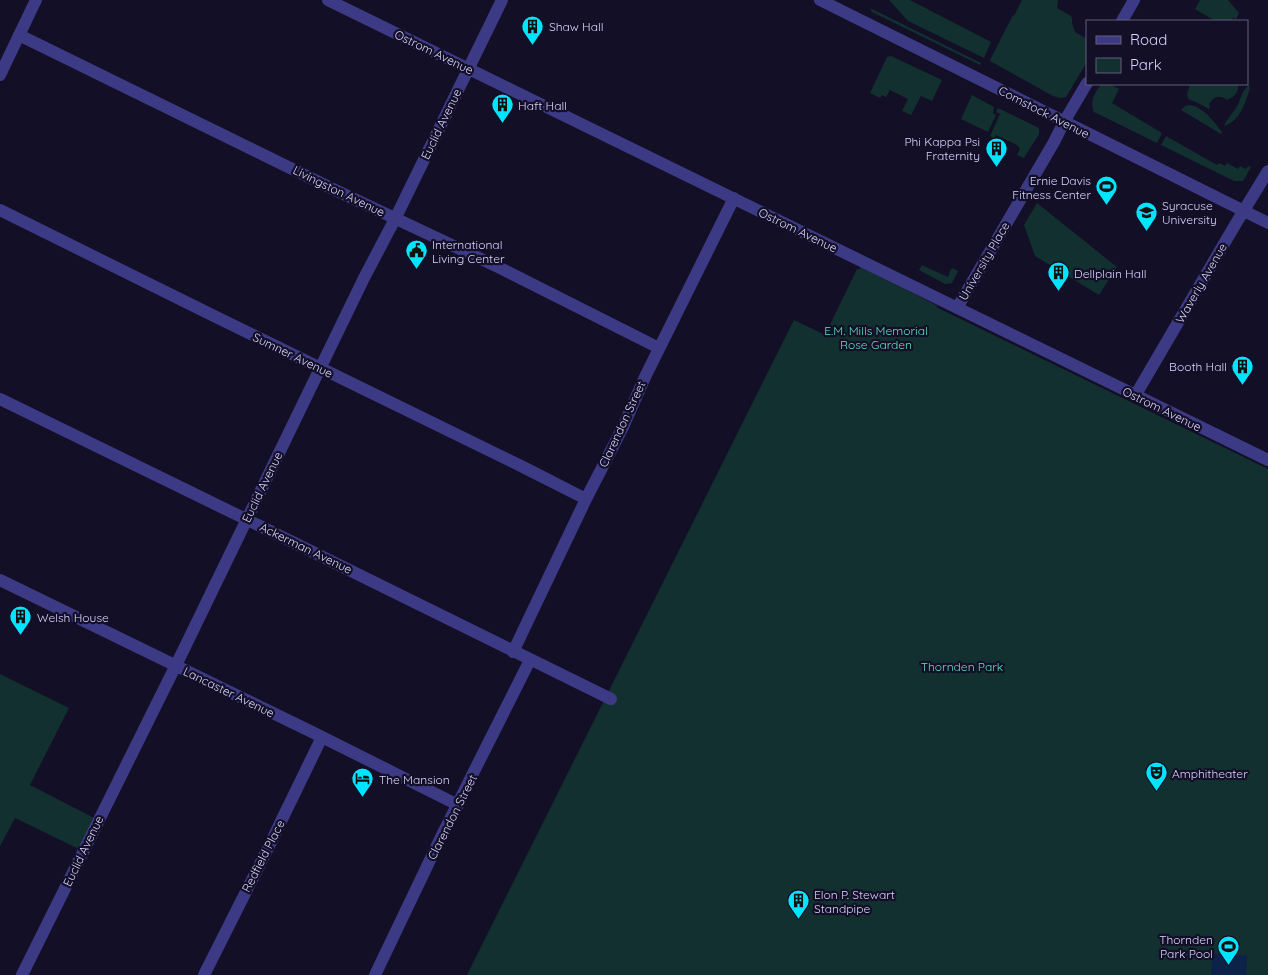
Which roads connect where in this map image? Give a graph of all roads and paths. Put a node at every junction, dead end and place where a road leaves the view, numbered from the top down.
1 (36, 0) edge
2 (328, 0) edge
3 (502, 0) edge
4 (820, 0) edge
5 (1134, 0) edge
6 (1139, 0) edge
7 (1123, 20) edge
8 (1130, 20) edge
9 (20, 34) junction
10 (468, 69) junction
11 (0, 75) edge
12 (1086, 85) edge
13 (1064, 122) junction
14 (1268, 171) edge
15 (734, 198) junction
16 (0, 210) edge
17 (1244, 212) junction
18 (395, 219) junction
19 (1268, 223) edge
20 (957, 308) junction
21 (659, 348) junction
22 (320, 368) junction
23 (1135, 396) junction
24 (0, 399) edge
25 (1268, 460) edge
26 (586, 499) junction
27 (246, 519) junction
28 (0, 580) edge
29 (513, 652) junction
30 (530, 660) junction
31 (176, 666) junction
32 (610, 700) dead end
33 (322, 737) junction
34 (458, 805) junction
35 (22, 975) edge
36 (204, 975) edge
37 (375, 975) edge

1 - 9 street
2 - 10 street, Ostrom Avenue
3 - 10 street, Euclid Avenue
4 - 13 street, Comstock Avenue
5 - 7 street
6 - 8 street
9 - 11 street
9 - 18 street, Livingston Avenue
10 - 15 street, Ostrom Avenue
10 - 18 street, Euclid Avenue
12 - 13 street, University Place
13 - 17 street, Comstock Avenue
13 - 20 street, University Place
14 - 17 street, Waverly Avenue
15 - 20 street, Ostrom Avenue
15 - 21 street, Clarendon Street
16 - 22 street, Sumner Avenue
17 - 19 street, Comstock Avenue
17 - 23 street, Waverly Avenue
18 - 21 street, Livingston Avenue
18 - 22 street, Euclid Avenue
20 - 23 street, Ostrom Avenue
21 - 26 street, Clarendon Street
22 - 26 street, Sumner Avenue
22 - 27 street, Euclid Avenue
23 - 25 street, Ostrom Avenue
24 - 27 street, Ackerman Avenue
26 - 29 street, Clarendon Street
27 - 29 street, Ackerman Avenue
27 - 31 street, Euclid Avenue
28 - 31 street, Lancaster Avenue
29 - 30 street, Ackerman Avenue
30 - 32 street, Ackerman Avenue
30 - 34 street, Clarendon Street
31 - 33 street, Lancaster Avenue
31 - 35 street, Euclid Avenue
33 - 34 street, Lancaster Avenue
33 - 36 street, Redfield Place
34 - 37 street, Clarendon Street

